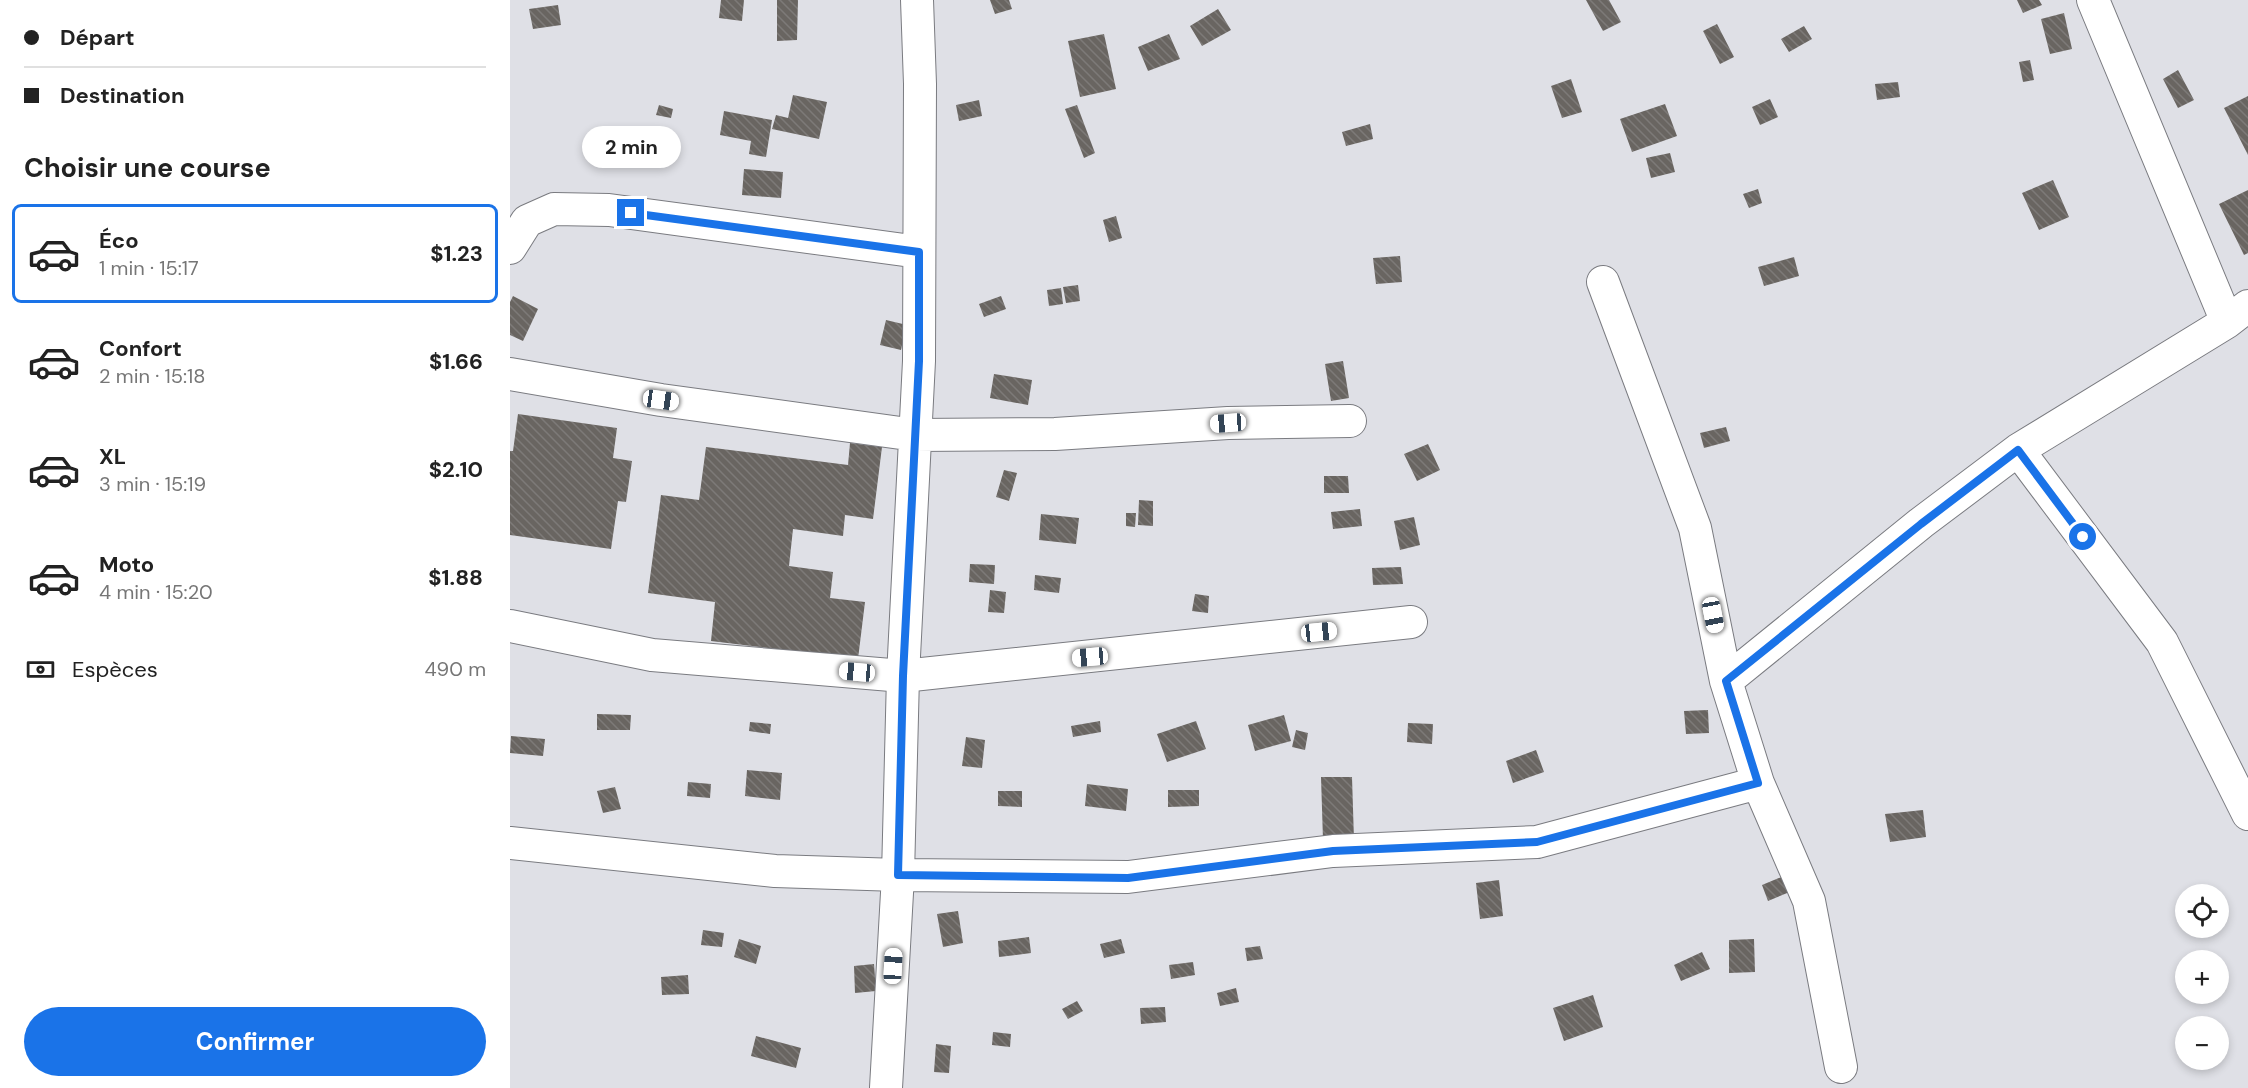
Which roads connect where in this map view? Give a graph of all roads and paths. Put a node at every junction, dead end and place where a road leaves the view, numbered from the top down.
1 (917, 0) edge
2 (2093, 0) edge
3 (510, 248) edge
4 (919, 252) junction
5 (1603, 282) dead end
6 (2237, 314) edge
7 (510, 374) edge
8 (1350, 421) dead end
9 (915, 435) junction
10 (2018, 450) junction
11 (1411, 622) dead end
12 (510, 626) edge
13 (903, 676) junction
14 (1726, 681) junction
15 (1758, 783) junction
16 (2248, 814) edge
17 (510, 843) edge
18 (898, 875) junction
19 (1841, 1067) dead end
20 (886, 1088) edge

1 - 4 street
2 - 6 street
3 - 4 street
4 - 9 street
5 - 14 street
6 - 10 street
7 - 9 street
8 - 9 street
9 - 13 street
10 - 14 street
10 - 16 street
11 - 13 street
12 - 13 street
13 - 18 street
14 - 15 street
15 - 18 street
15 - 19 street
17 - 18 street
18 - 20 street

